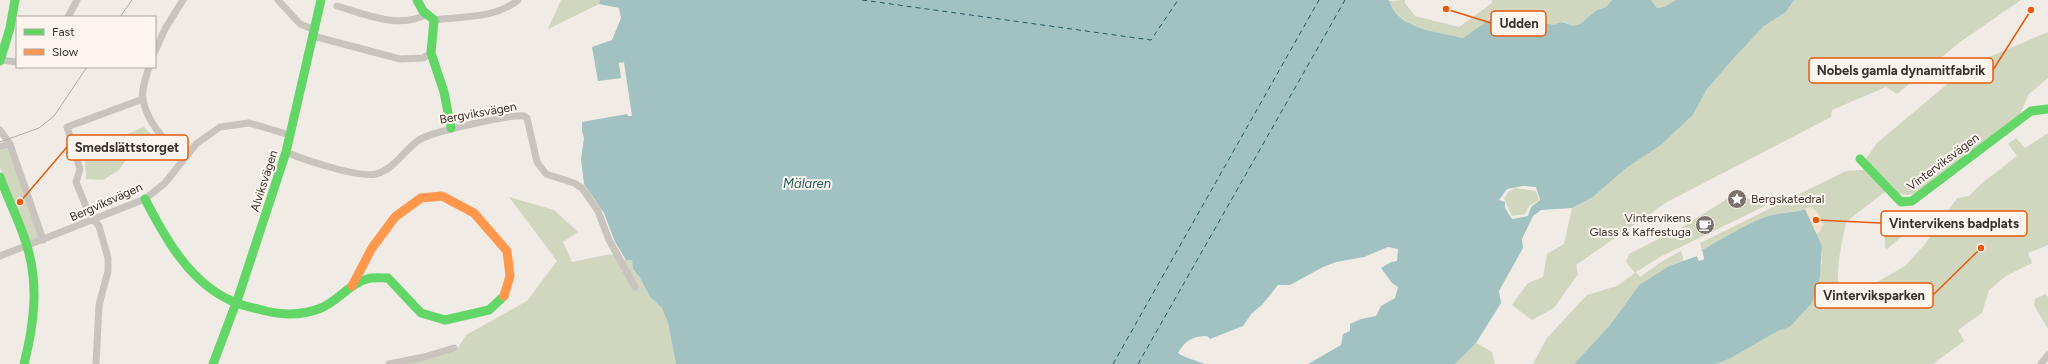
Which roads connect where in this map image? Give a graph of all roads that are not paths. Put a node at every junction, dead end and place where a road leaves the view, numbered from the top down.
1 (15, 0) edge
2 (77, 0) edge
3 (183, 0) edge
4 (278, 0) edge
5 (321, 0) edge
6 (417, 0) edge
7 (518, 0) edge
8 (337, 6) dead end
9 (69, 16) edge
10 (431, 17) junction
11 (314, 33) junction
12 (156, 49) edge
13 (431, 53) junction
14 (0, 60) edge
15 (16, 62) edge
16 (149, 68) edge
17 (143, 99) junction
18 (2048, 109) edge
19 (451, 128) junction
20 (0, 132) edge
21 (290, 135) junction
22 (10, 144) junction
23 (0, 147) edge
24 (286, 152) junction
25 (184, 157) junction
26 (1860, 159) dead end
27 (1, 183) edge
28 (145, 199) junction
29 (94, 220) junction
30 (44, 240) junction
31 (27, 247) junction
32 (0, 256) edge
33 (352, 286) junction
34 (635, 287) dead end
35 (236, 303) junction
36 (454, 348) dead end
37 (2048, 355) edge
38 (24, 364) edge
39 (96, 364) edge
40 (213, 364) edge
41 (389, 364) edge
42 (2041, 364) edge

1 - 14 street
2 - 9 street
3 - 12 street
4 - 11 street
5 - 11 street, Alviksvägen
6 - 10 street
7 - 10 street
8 - 10 street
10 - 13 street
11 - 13 street
11 - 21 street, Alviksvägen
13 - 19 street
14 - 15 street
16 - 17 street
17 - 25 street
17 - 29 street
18 - 26 street, Vinterviksvägen
19 - 24 street, Bergviksvägen
19 - 34 street, Bergviksvägen
20 - 22 street
21 - 24 street, Alviksvägen
21 - 25 street, Bergviksvägen
22 - 23 street
22 - 30 street
24 - 35 street, Alviksvägen
25 - 28 street, Bergviksvägen
27 - 31 street
28 - 29 street, Bergviksvägen
28 - 35 street
29 - 30 street, Bergviksvägen
29 - 39 street
30 - 31 street, Bergviksvägen
31 - 32 street, Bergviksvägen
31 - 38 street
33 - 33 street
33 - 35 street
35 - 40 street, Alviksvägen
36 - 41 street
37 - 42 street

